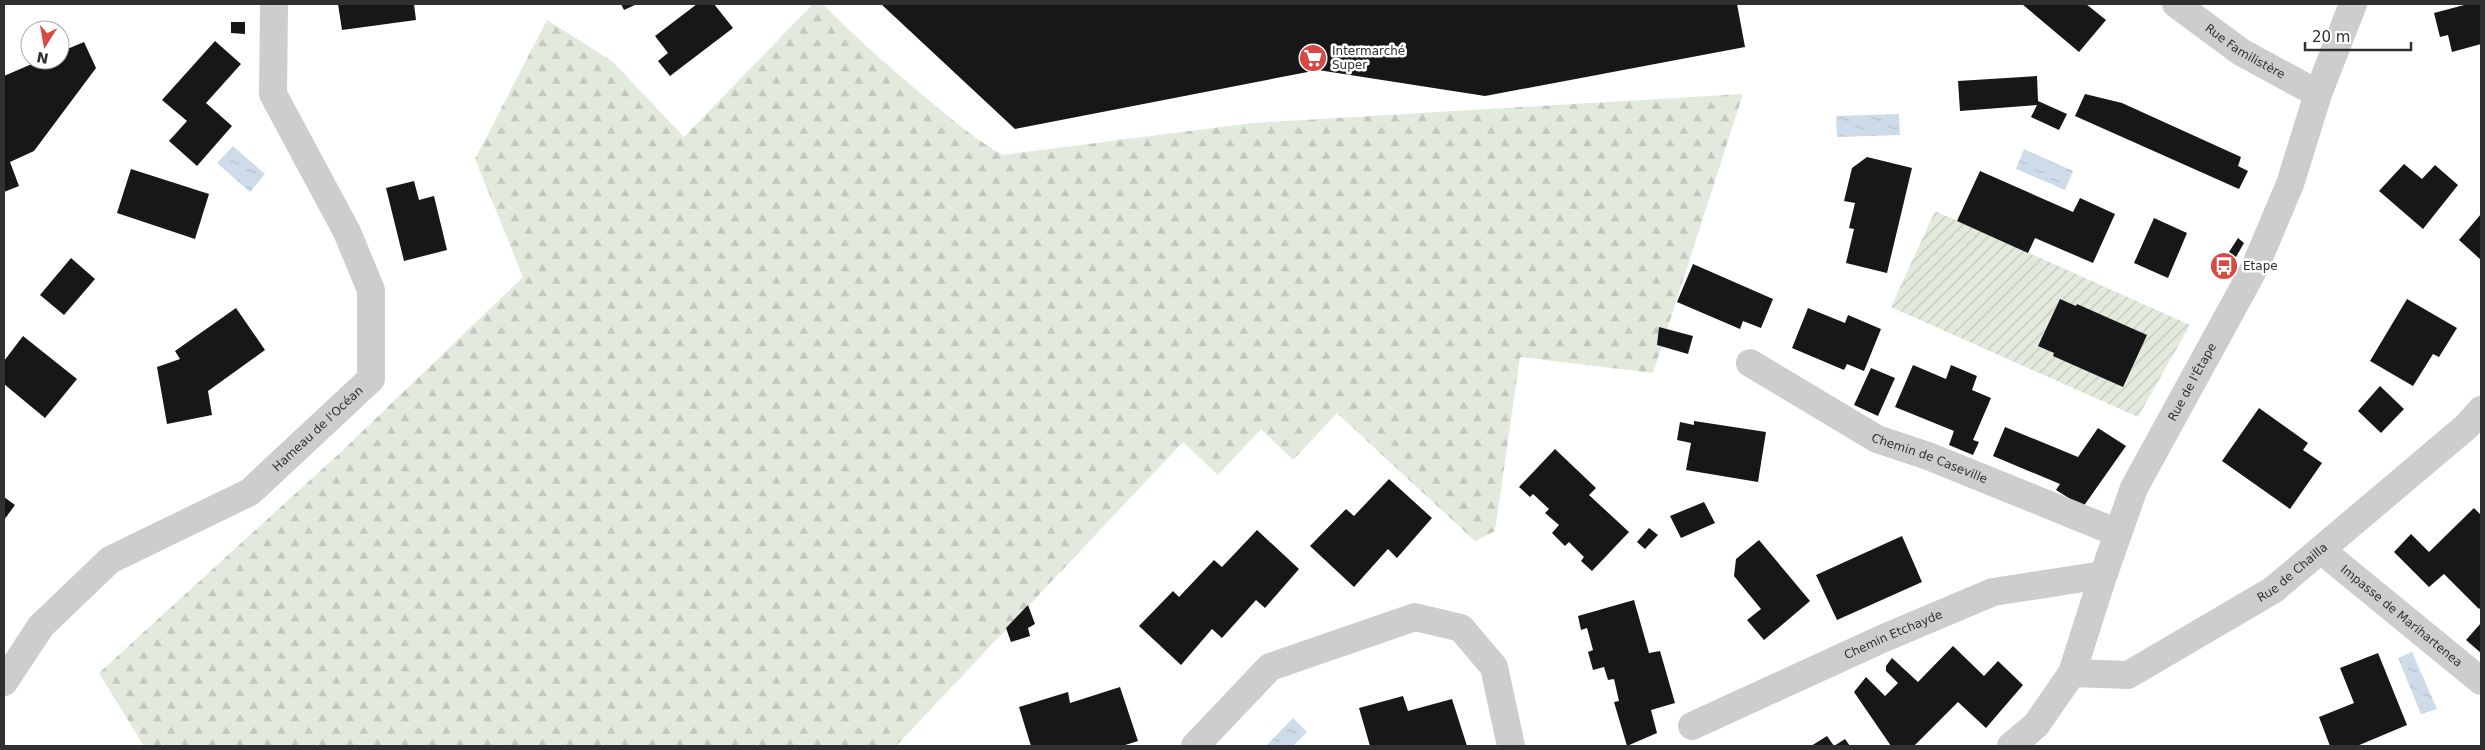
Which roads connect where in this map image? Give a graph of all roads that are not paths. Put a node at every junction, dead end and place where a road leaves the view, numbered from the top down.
1 (274, 4) edge
2 (2176, 4) edge
3 (2353, 4) edge
4 (2318, 94) junction
5 (1750, 364) dead end
6 (2481, 410) edge
7 (2118, 533) junction
8 (2320, 550) junction
9 (2103, 575) junction
10 (2072, 673) junction
11 (2481, 681) edge
12 (4, 682) edge
13 (1692, 726) dead end
14 (1195, 746) edge
15 (1511, 746) edge
16 (2011, 746) edge

1 - 12 street, Hameau de l'Océan
2 - 4 street, Rue Familistère
3 - 4 street, Rue de l'Étape
4 - 7 street, Rue de l'Étape
5 - 7 street, Chemin de Caseville
6 - 8 street, Rue de Chailla
7 - 9 street, Rue de l'Étape
8 - 10 street, Rue de Chailla
8 - 11 street, Impasse de Marihartenea
9 - 10 street, Rue de l'Étape
9 - 13 street, Chemin Etchayde
10 - 16 street, Rue de l'Étape
14 - 15 street

